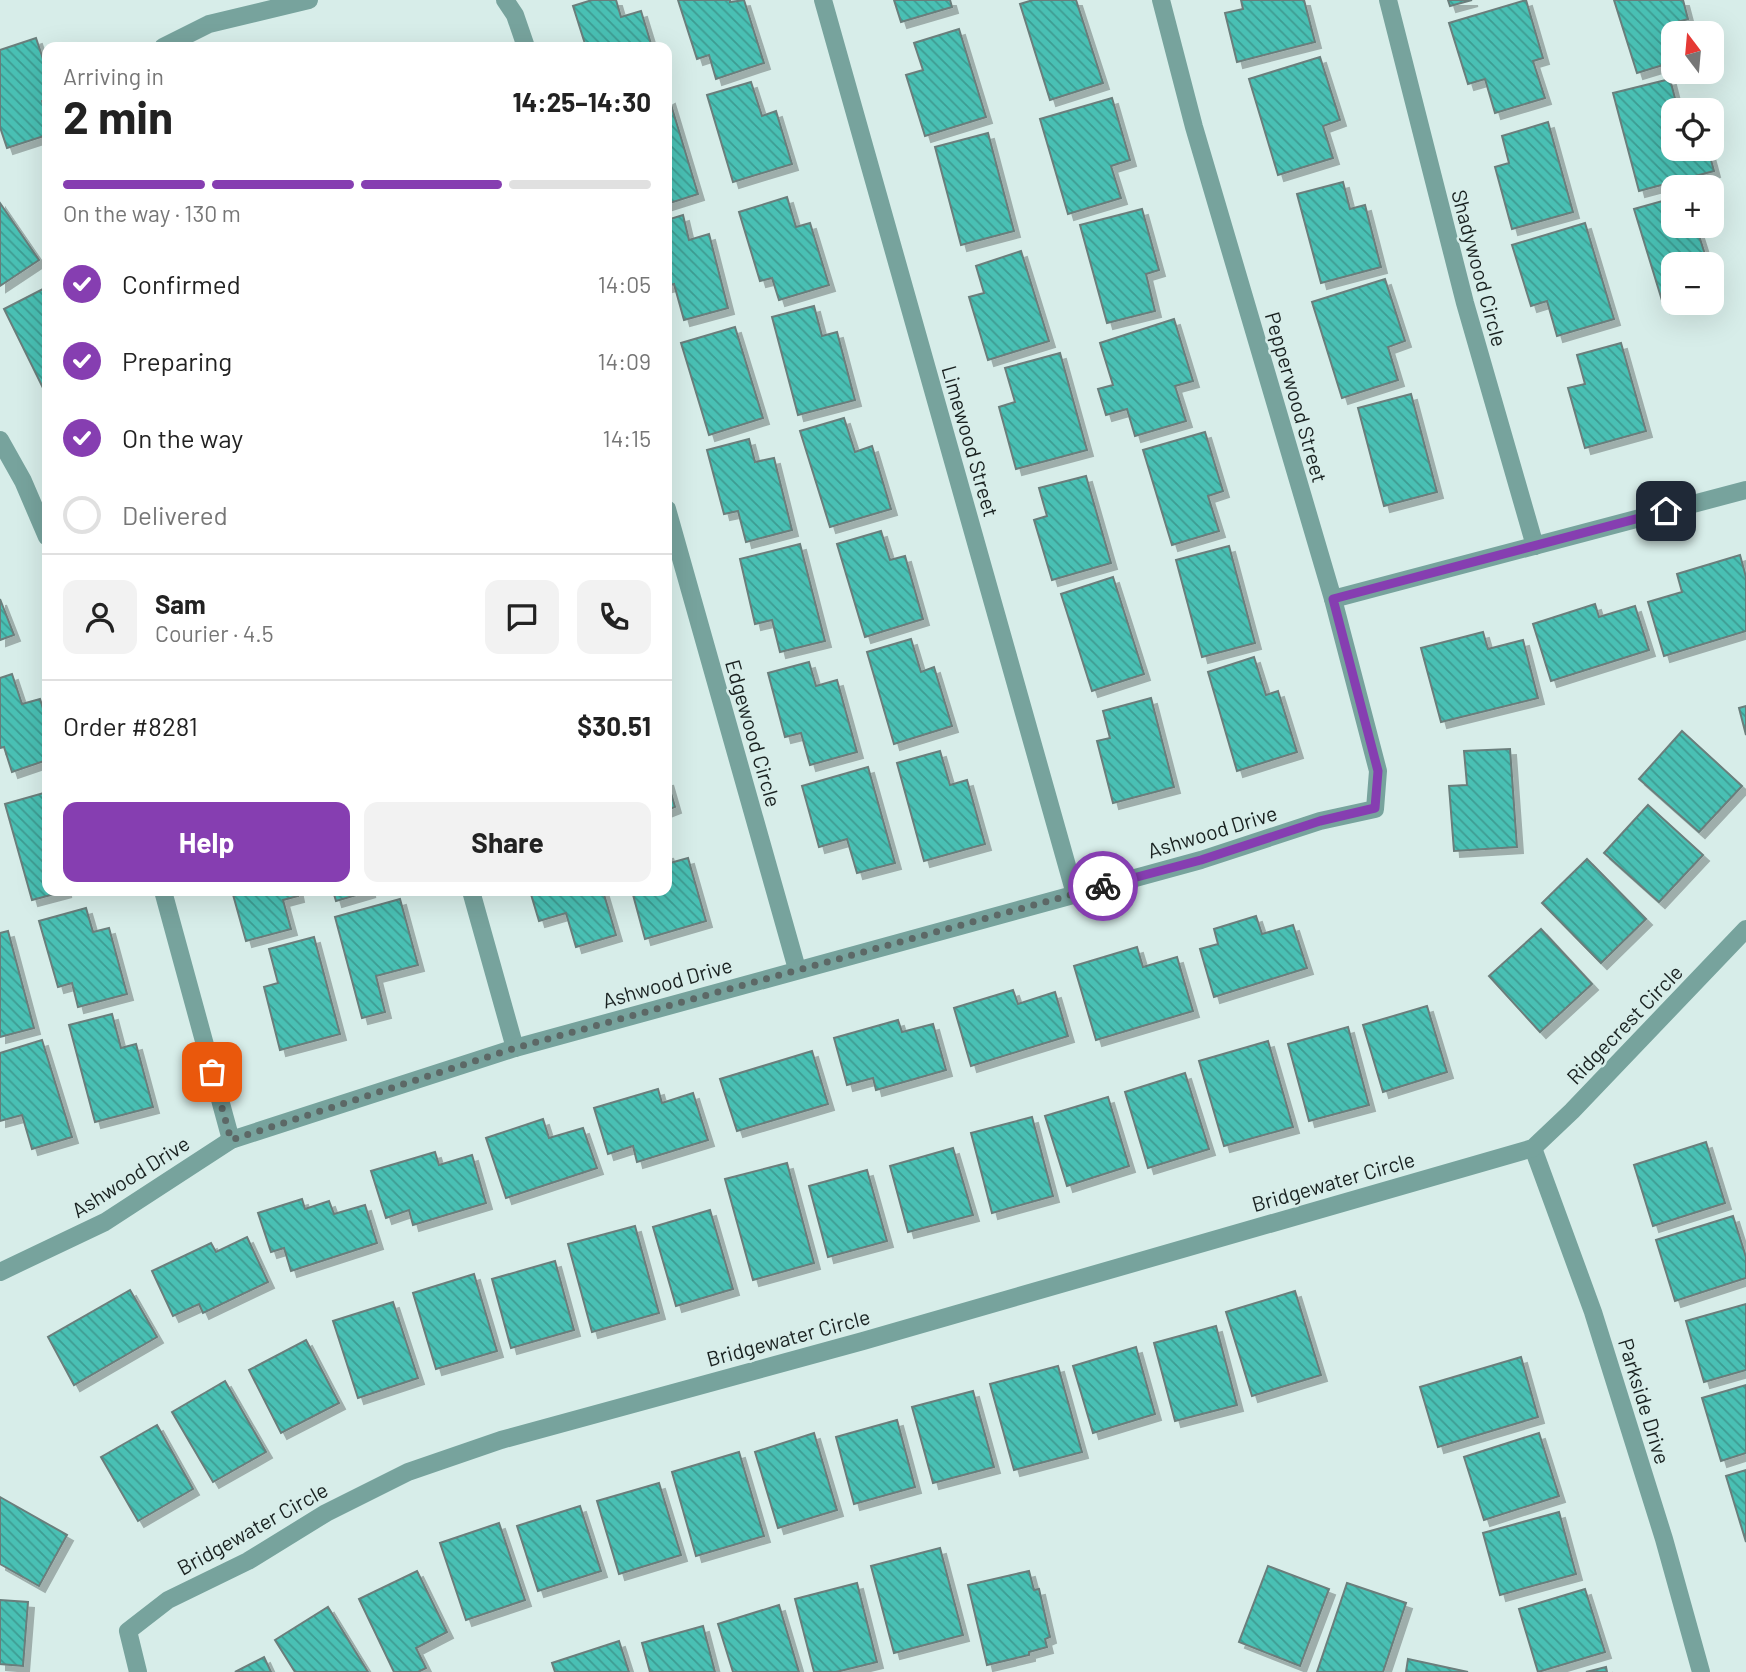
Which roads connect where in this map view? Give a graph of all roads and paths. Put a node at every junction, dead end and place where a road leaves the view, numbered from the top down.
1 (309, 0) edge
2 (505, 0) edge
3 (823, 0) edge
4 (1161, 0) edge
5 (1388, 0) edge
6 (173, 42) edge
7 (524, 42) edge
8 (0, 440) edge
9 (1746, 490) edge
10 (42, 525) edge
11 (672, 527) edge
12 (1535, 546) junction
13 (1333, 599) junction
14 (1375, 808) joint
15 (1075, 894) junction
16 (164, 896) edge
17 (472, 896) edge
18 (1746, 929) edge
19 (797, 969) junction
20 (515, 1048) junction
21 (231, 1140) junction
22 (1533, 1148) junction
23 (0, 1272) edge
24 (138, 1672) edge
25 (1701, 1672) edge

1 - 6 street
2 - 7 street
3 - 15 street, Limewood Street
4 - 13 street, Pepperwood Street
5 - 12 street, Shadywood Circle
8 - 10 street
9 - 12 street
11 - 19 street, Edgewood Circle
12 - 13 street
13 - 14 street, Pepperwood Street
14 - 15 street, Ashwood Drive
15 - 19 street, Ashwood Drive
16 - 21 street
17 - 20 street
18 - 22 street, Ridgecrest Circle
19 - 20 street, Ashwood Drive
20 - 21 street, Ashwood Drive
21 - 23 street, Ashwood Drive
22 - 24 street, Bridgewater Circle
22 - 25 street, Parkside Drive

